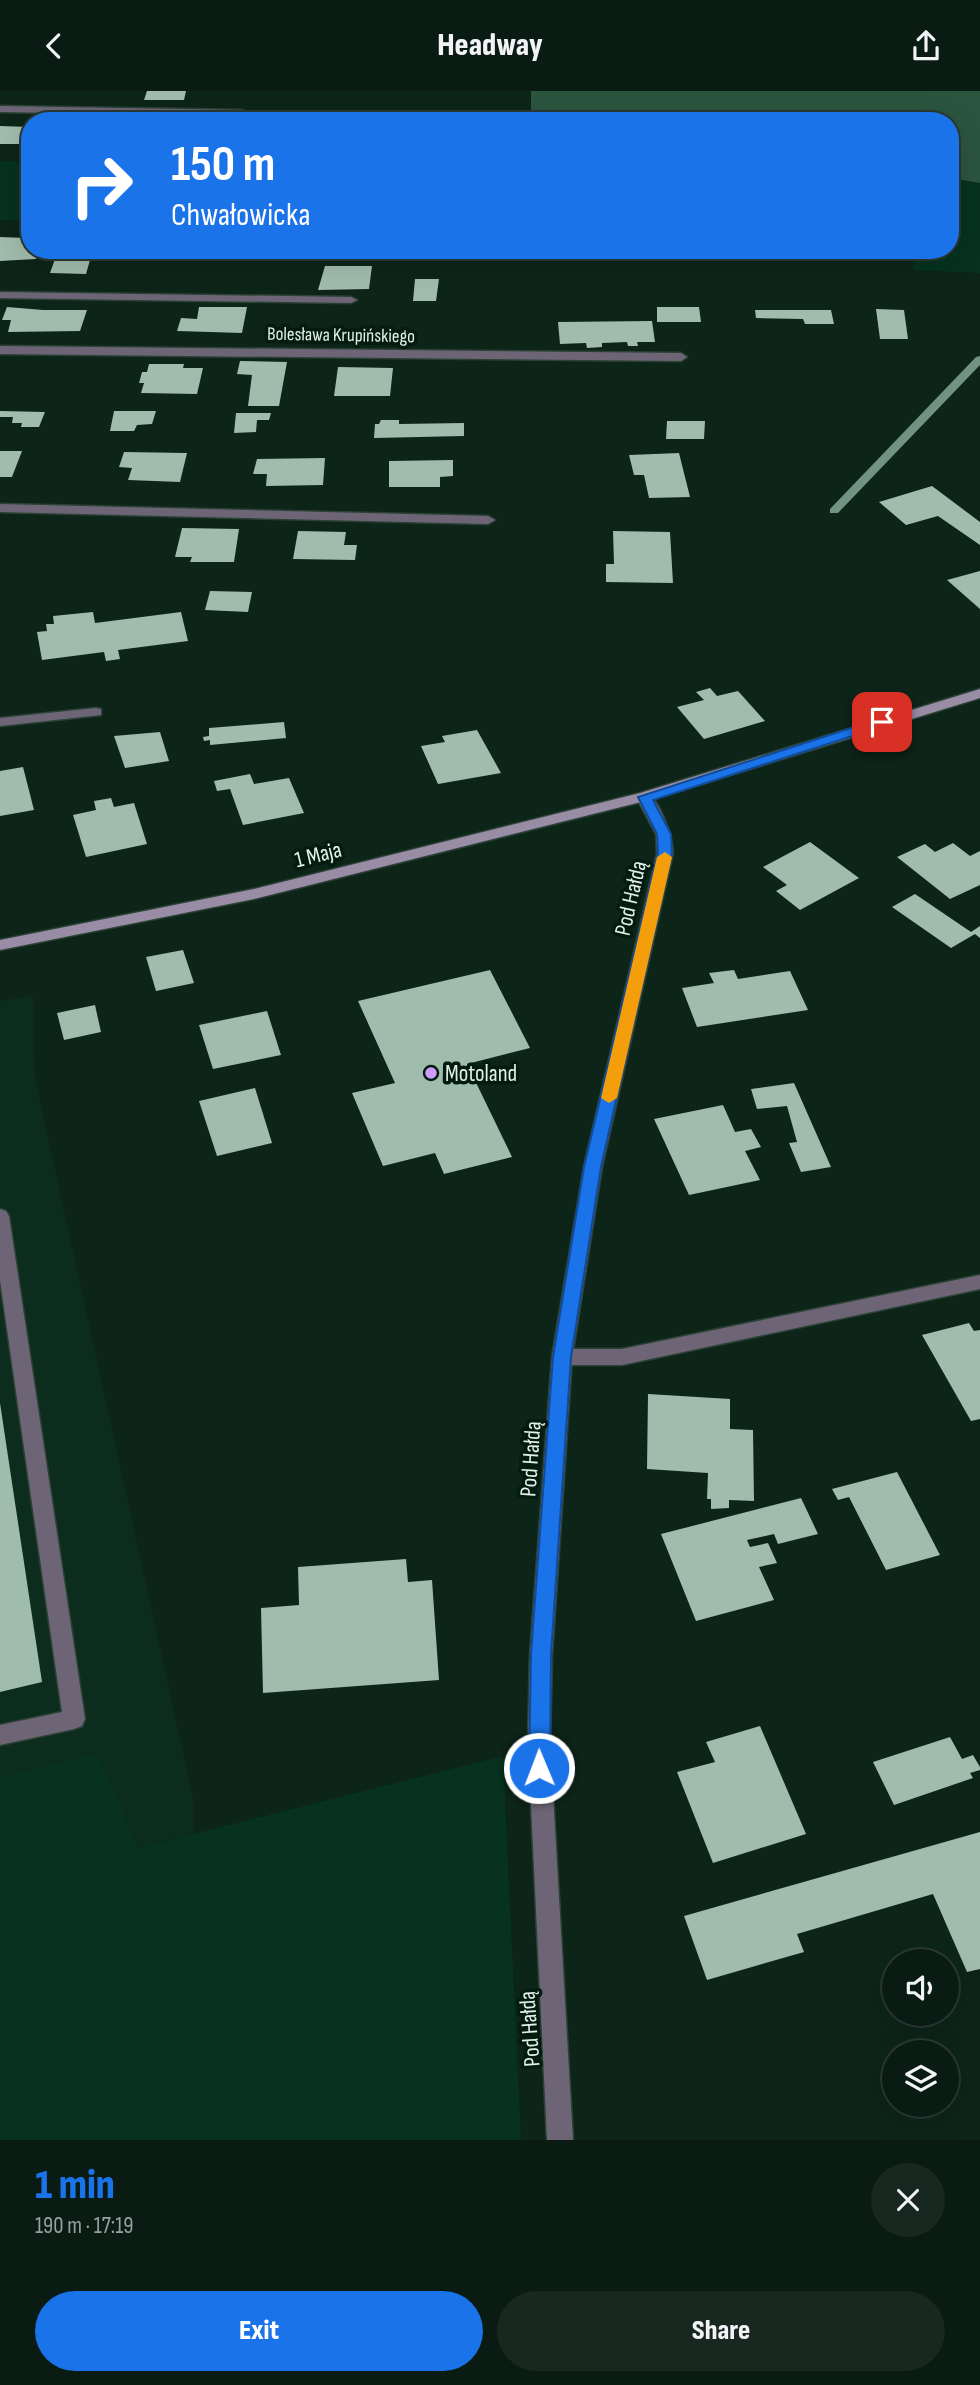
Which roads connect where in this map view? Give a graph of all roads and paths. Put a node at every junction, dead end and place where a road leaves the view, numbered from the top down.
1 (0, 109) edge
2 (182, 112) edge
3 (0, 295) edge
4 (352, 300) dead end
5 (0, 350) edge
6 (681, 357) dead end
7 (0, 507) edge
8 (488, 520) dead end
9 (980, 693) edge
10 (96, 712) dead end
11 (0, 722) edge
12 (645, 797) junction
13 (0, 945) edge
14 (0, 1216) edge
15 (980, 1282) edge
16 (562, 1357) junction
17 (0, 1735) edge
18 (561, 2140) edge

1 - 2 street
3 - 4 street, Bolesława Krupińskiego
5 - 6 street, Bolesława Krupińskiego
7 - 8 street
9 - 12 main road, 1 Maja
10 - 11 street
12 - 13 main road, 1 Maja
12 - 16 street, Pod Hałdą
14 - 17 street
15 - 16 street
16 - 18 street, Pod Hałdą

